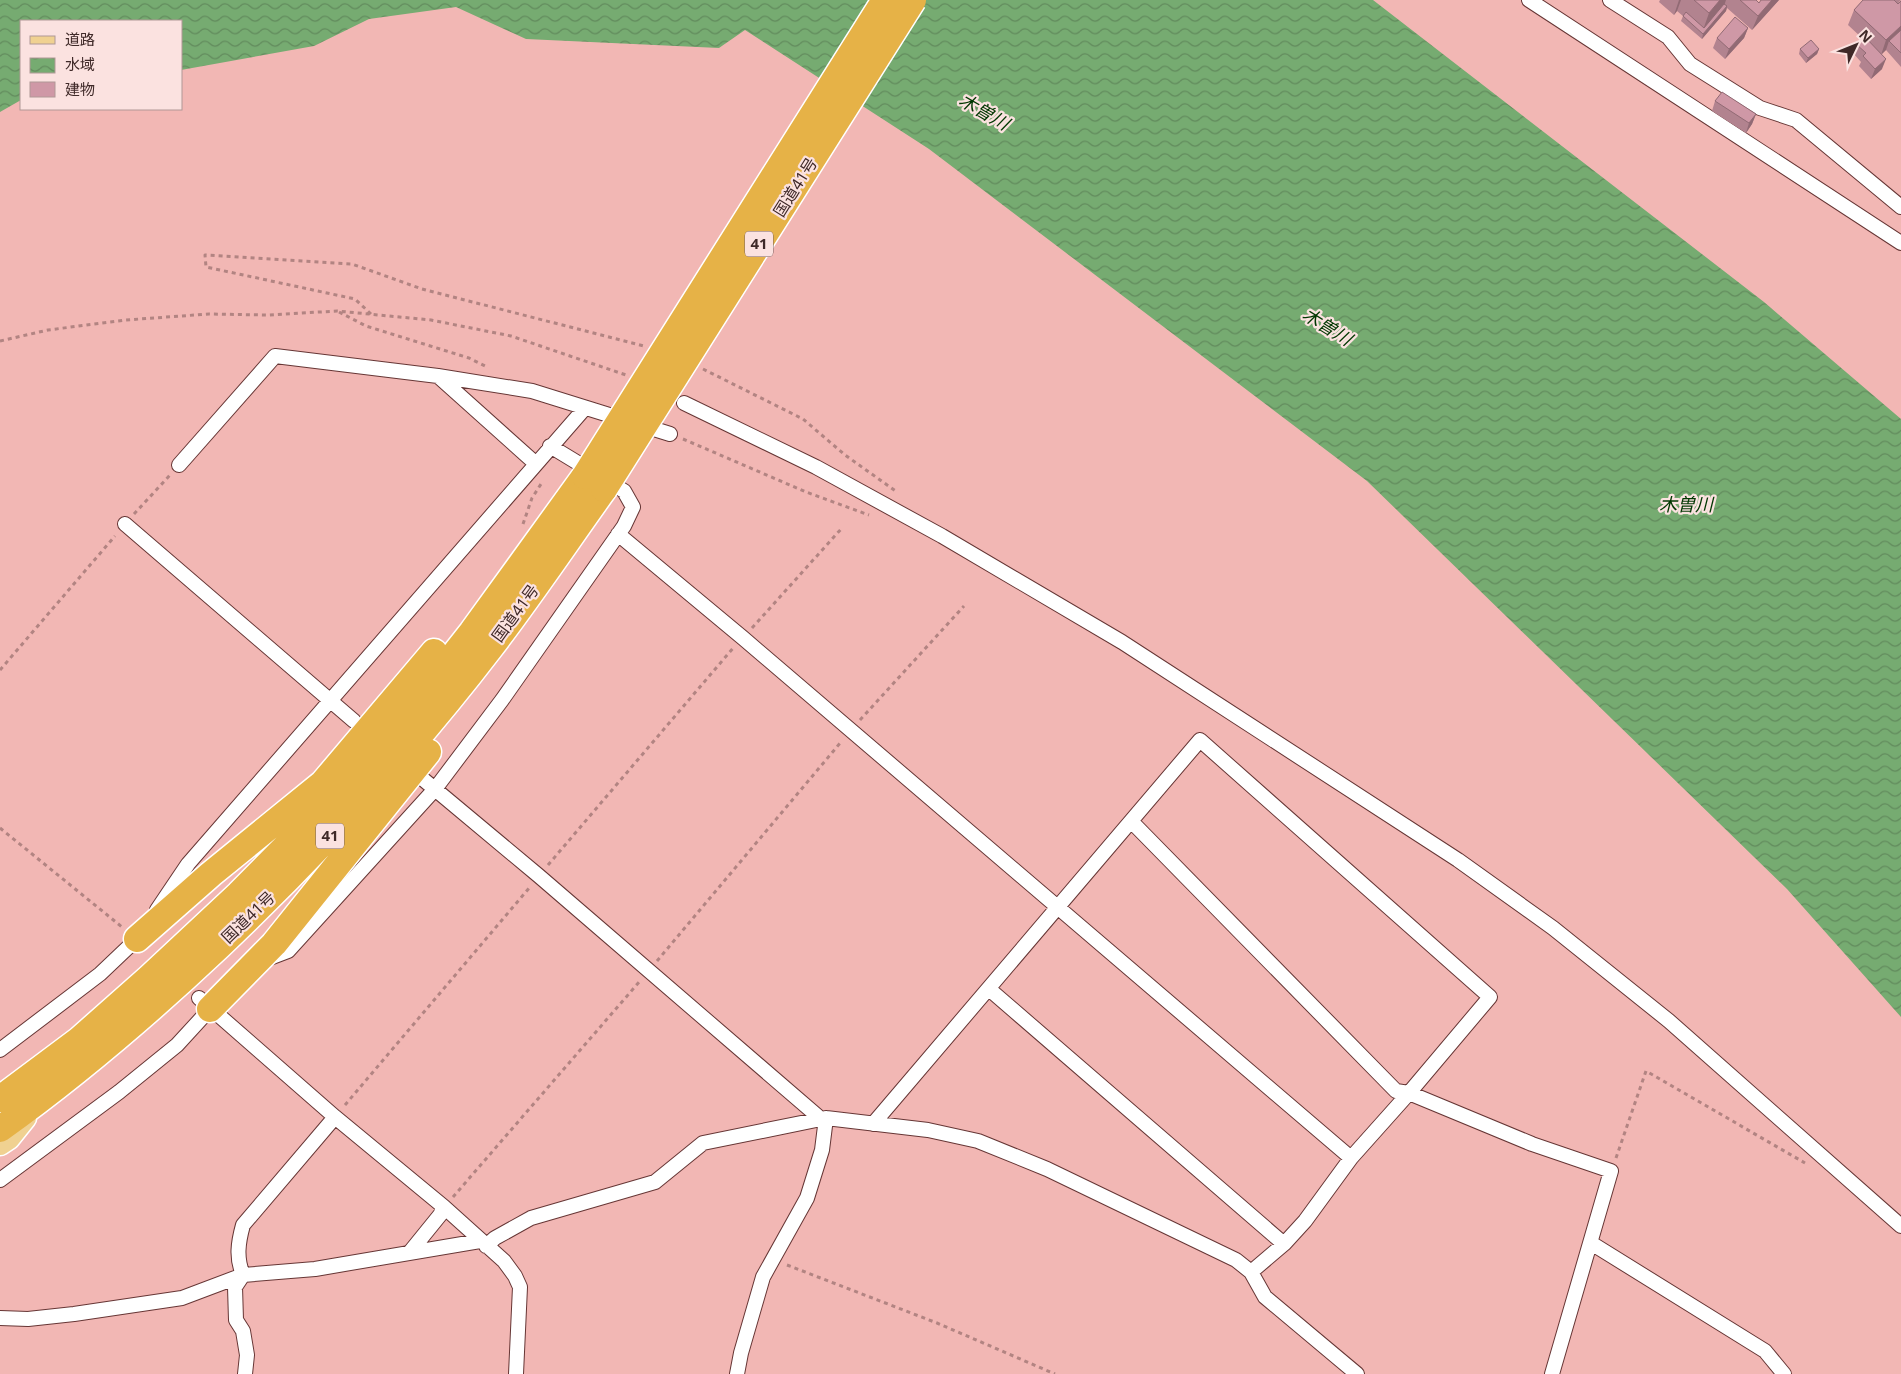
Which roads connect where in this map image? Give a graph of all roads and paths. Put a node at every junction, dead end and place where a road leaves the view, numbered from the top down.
1 (885, 0) edge
2 (914, 0) edge
3 (1529, 0) edge
4 (1610, 0) edge
5 (1901, 207) edge
6 (1901, 243) edge
7 (337, 311) junction
8 (371, 314) junction
9 (0, 341) edge
10 (653, 350) dead end
11 (696, 366) dead end
12 (492, 370) dead end
13 (626, 375) dead end
14 (438, 376) junction
15 (684, 403) dead end
16 (584, 408) junction
17 (670, 434) joint
18 (550, 446) junction
19 (535, 463) junction
20 (179, 465) joint
21 (594, 482) junction
22 (900, 494) dead end
23 (877, 518) dead end
24 (125, 524) junction
25 (842, 528) dead end
26 (547, 530) junction
27 (618, 534) junction
28 (964, 606) dead end
29 (743, 638) junction
30 (491, 647) junction
31 (0, 670) edge
32 (329, 700) junction
33 (354, 721) dead end
34 (850, 731) junction
35 (429, 784) junction
36 (1131, 821) junction
37 (0, 828) edge
38 (539, 876) junction
39 (1058, 907) junction
40 (137, 939) junction
41 (253, 965) junction
42 (648, 971) junction
43 (989, 988) junction
44 (204, 1004) junction
45 (0, 1050) edge
46 (1409, 1093) junction
47 (0, 1099) edge
48 (40, 1100) junction
49 (335, 1117) junction
50 (823, 1119) junction
51 (874, 1124) junction
52 (0, 1129) edge
53 (0, 1144) edge
54 (1351, 1158) junction
55 (1805, 1163) dead end
56 (1611, 1171) junction
57 (0, 1180) edge
58 (444, 1207) junction
59 (1901, 1226) edge
60 (483, 1243) junction
61 (1591, 1243) junction
62 (1284, 1244) junction
63 (410, 1252) junction
64 (773, 1259) junction
65 (1251, 1272) junction
66 (242, 1275) junction
67 (0, 1318) edge
68 (245, 1374) edge
69 (516, 1374) edge
70 (737, 1374) edge
71 (1055, 1374) edge
72 (1358, 1374) edge
73 (1552, 1374) edge
74 (1784, 1374) edge

1 - 21 highway, 国道41号 / 41, bridge
2 - 21 highway, 国道41号 / 41, bridge
3 - 6 street
4 - 5 street
7 - 8 path
7 - 9 path
7 - 12 path
8 - 10 path
8 - 13 path
11 - 22 path
14 - 16 street
14 - 19 street
14 - 20 street
15 - 59 street
16 - 17 street
16 - 18 street
17 - 23 path
18 - 19 street
18 - 27 street
19 - 32 street
20 - 24 path
21 - 26 highway, 国道41号 / 41
21 - 30 highway, 国道41号 / 41
24 - 31 path
24 - 32 street
25 - 29 path
26 - 40 highway
26 - 47 highway, 国道41号 / 41
27 - 29 street
27 - 35 street
28 - 34 path
29 - 34 street
29 - 38 path
30 - 41 highway
30 - 48 highway, 国道41号 / 41
32 - 33 street
32 - 40 street
34 - 39 street
34 - 42 path
35 - 38 street
35 - 41 street
36 - 39 street
36 - 46 street
36 - 46 street
37 - 40 path
38 - 42 street
38 - 49 path
39 - 43 street
39 - 54 street
40 - 45 street
41 - 44 highway
42 - 50 street
42 - 58 path
43 - 51 street
43 - 62 street
44 - 49 street
44 - 57 street
46 - 54 street
46 - 56 street
48 - 52 highway, 国道41号 / 41
48 - 53 main road
49 - 58 street
49 - 66 street
50 - 51 street
50 - 60 street
50 - 64 street
51 - 65 street
54 - 62 street
55 - 56 path
56 - 61 street
58 - 60 street
58 - 63 street
60 - 63 street
60 - 69 street
61 - 73 street
61 - 74 street
62 - 65 street
63 - 66 street
64 - 70 street
64 - 71 path
65 - 72 street
66 - 67 street
66 - 68 street

